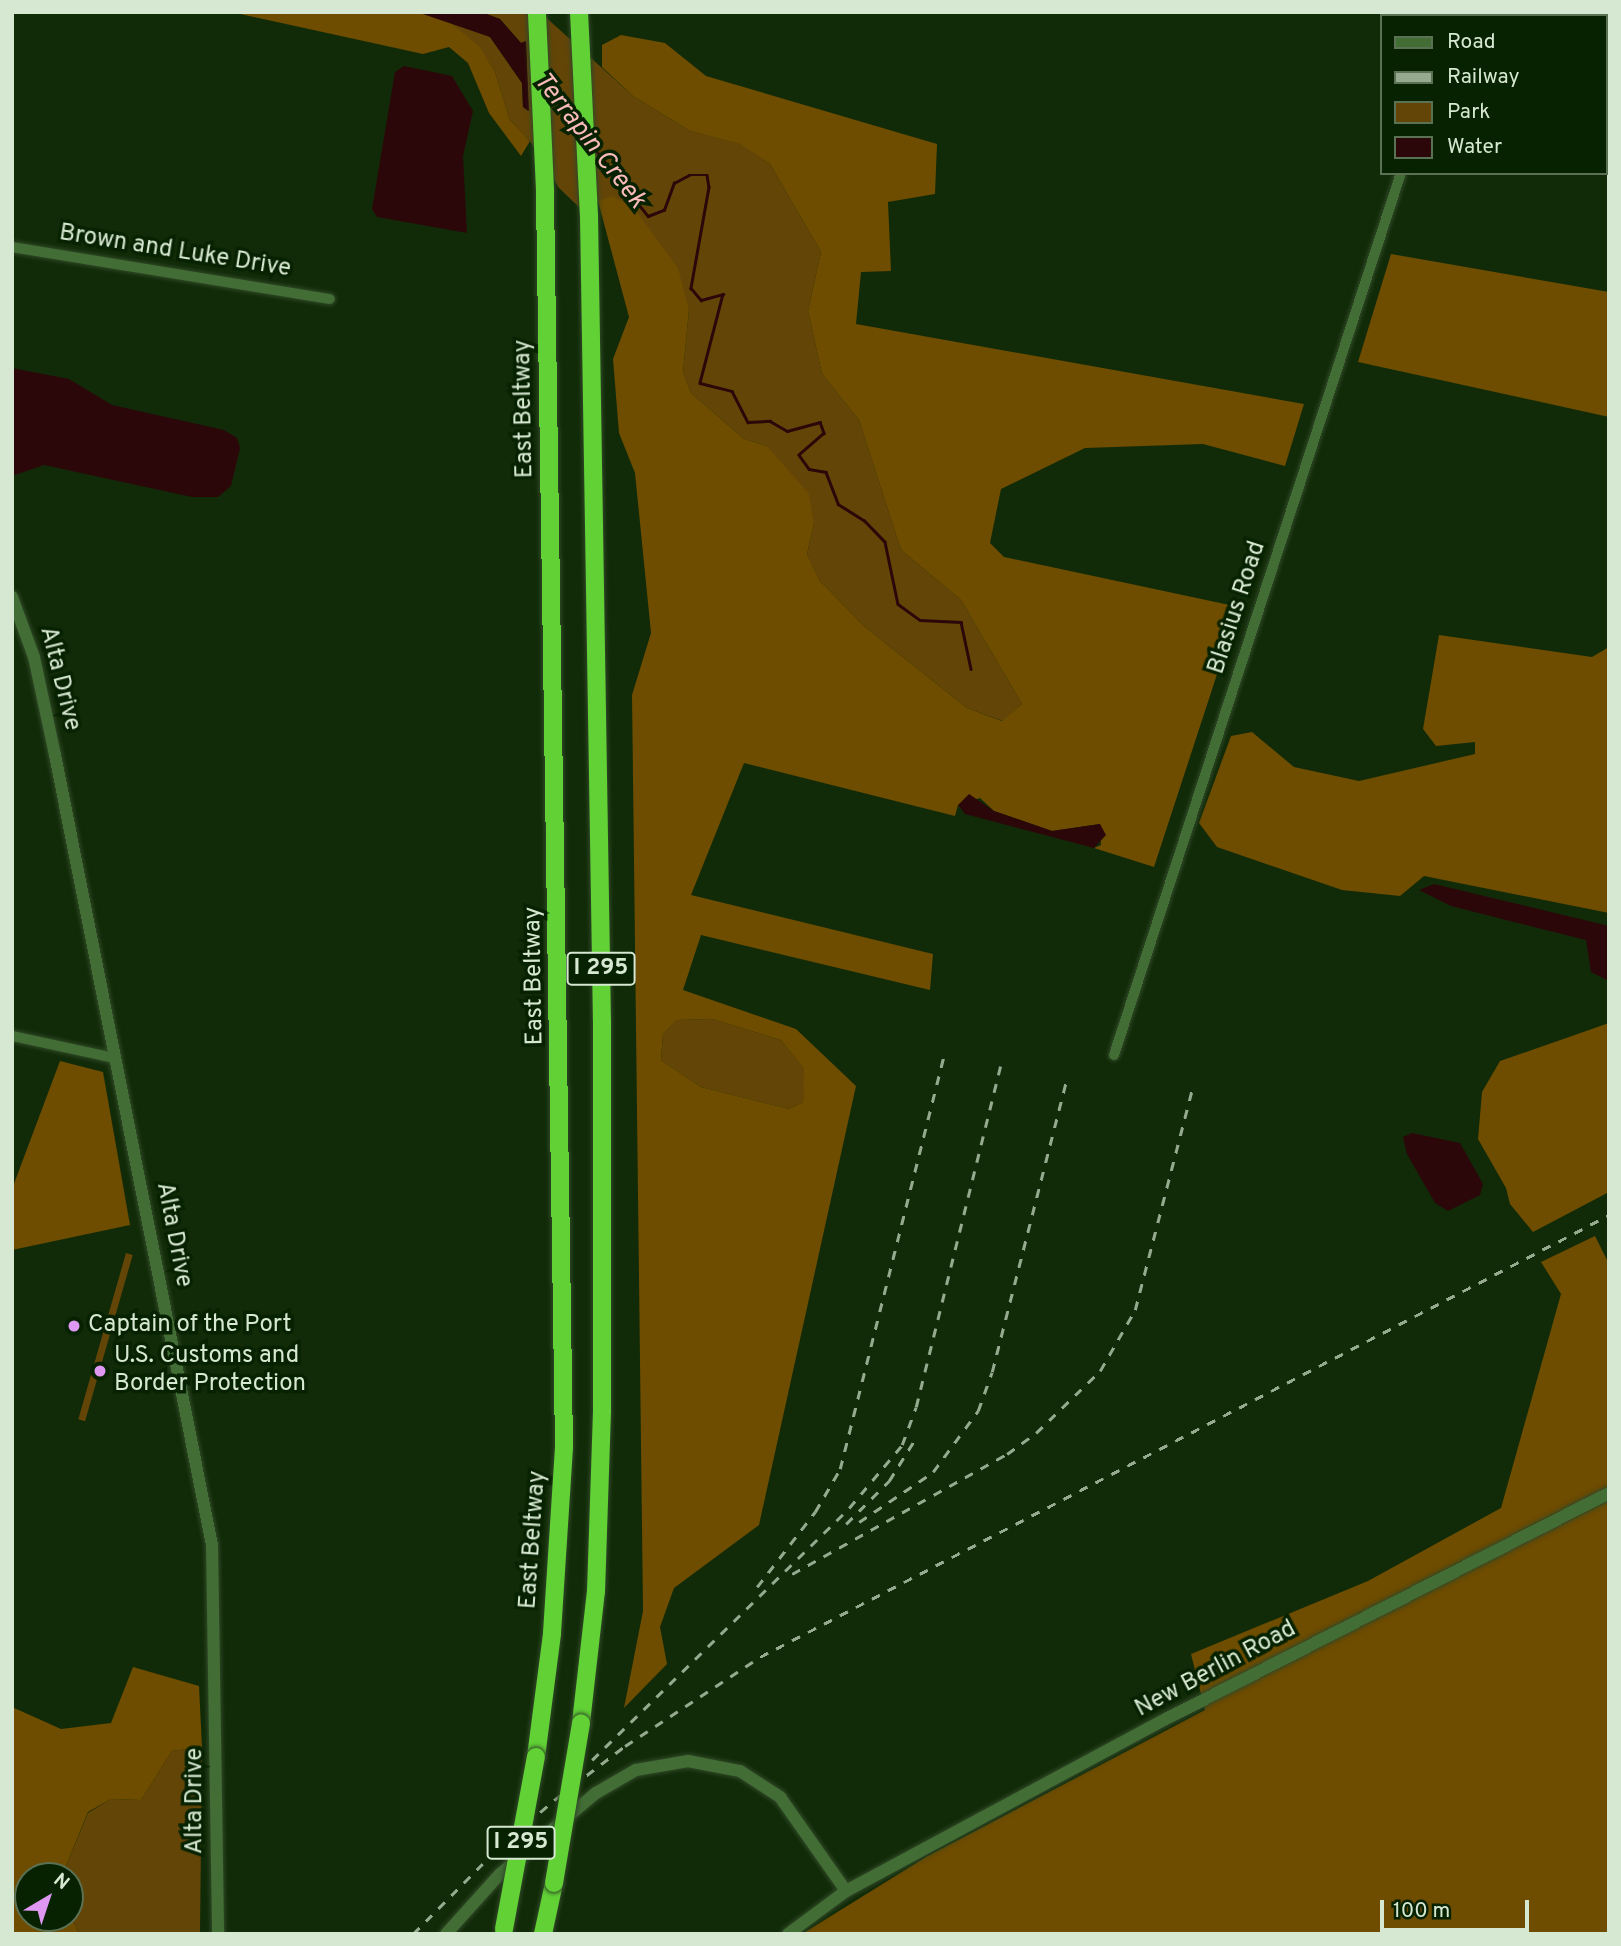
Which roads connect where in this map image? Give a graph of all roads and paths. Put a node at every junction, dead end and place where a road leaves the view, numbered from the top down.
1 (537, 12) edge
2 (579, 13) edge
3 (1400, 175) edge
4 (12, 247) edge
5 (330, 299) dead end
6 (12, 597) edge
7 (12, 1036) edge
8 (1114, 1055) dead end
9 (115, 1058) junction
10 (1609, 1493) edge
11 (846, 1891) junction
12 (503, 1931) edge
13 (218, 1934) edge
14 (446, 1934) edge
15 (543, 1934) edge
16 (788, 1934) edge

1 - 12 highway, East Beltway / I 295, bridge
2 - 15 highway, I 295, bridge
3 - 8 street, Blasius Road
4 - 5 street, Brown and Luke Drive
6 - 9 street, Alta Drive
7 - 9 street
9 - 13 street, Alta Drive
10 - 11 street, New Berlin Road
11 - 14 street
11 - 16 street, New Berlin Road

